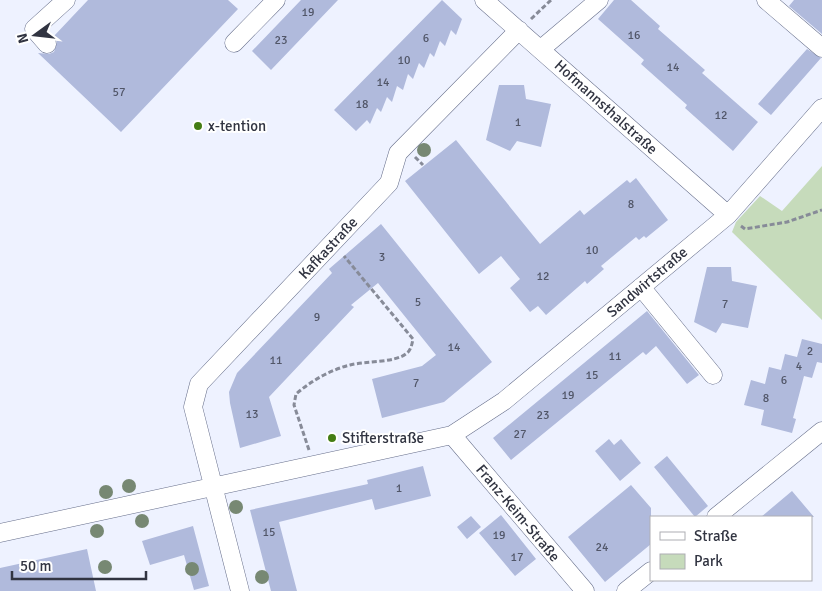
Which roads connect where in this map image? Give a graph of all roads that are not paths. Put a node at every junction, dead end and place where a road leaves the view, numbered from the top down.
1 (66, 0) edge
2 (276, 0) edge
3 (484, 0) edge
4 (599, 0) edge
5 (766, 0) edge
6 (519, 30) junction
7 (234, 43) dead end
8 (46, 44) dead end
9 (822, 48) edge
10 (541, 49) junction
11 (822, 108) edge
12 (728, 215) junction
13 (641, 286) junction
14 (713, 375) dead end
15 (822, 430) edge
16 (452, 435) junction
17 (213, 487) junction
18 (717, 516) edge
19 (0, 533) edge
20 (650, 572) edge
21 (240, 591) edge
22 (585, 591) edge
23 (626, 591) edge

1 - 8 street
2 - 7 street
3 - 6 street, Hofmannsthalstraße
4 - 10 street
5 - 9 street
6 - 10 street, Hofmannsthalstraße
6 - 17 street, Kafkastraße
10 - 12 street, Hofmannsthalstraße
11 - 12 street, Sandwirtstraße
12 - 13 street, Sandwirtstraße
13 - 14 street
13 - 16 street, Sandwirtstraße
15 - 18 street
16 - 17 street
16 - 22 street, Franz-Keim-Straße
17 - 19 street
17 - 21 street, Kafkastraße
20 - 23 street

